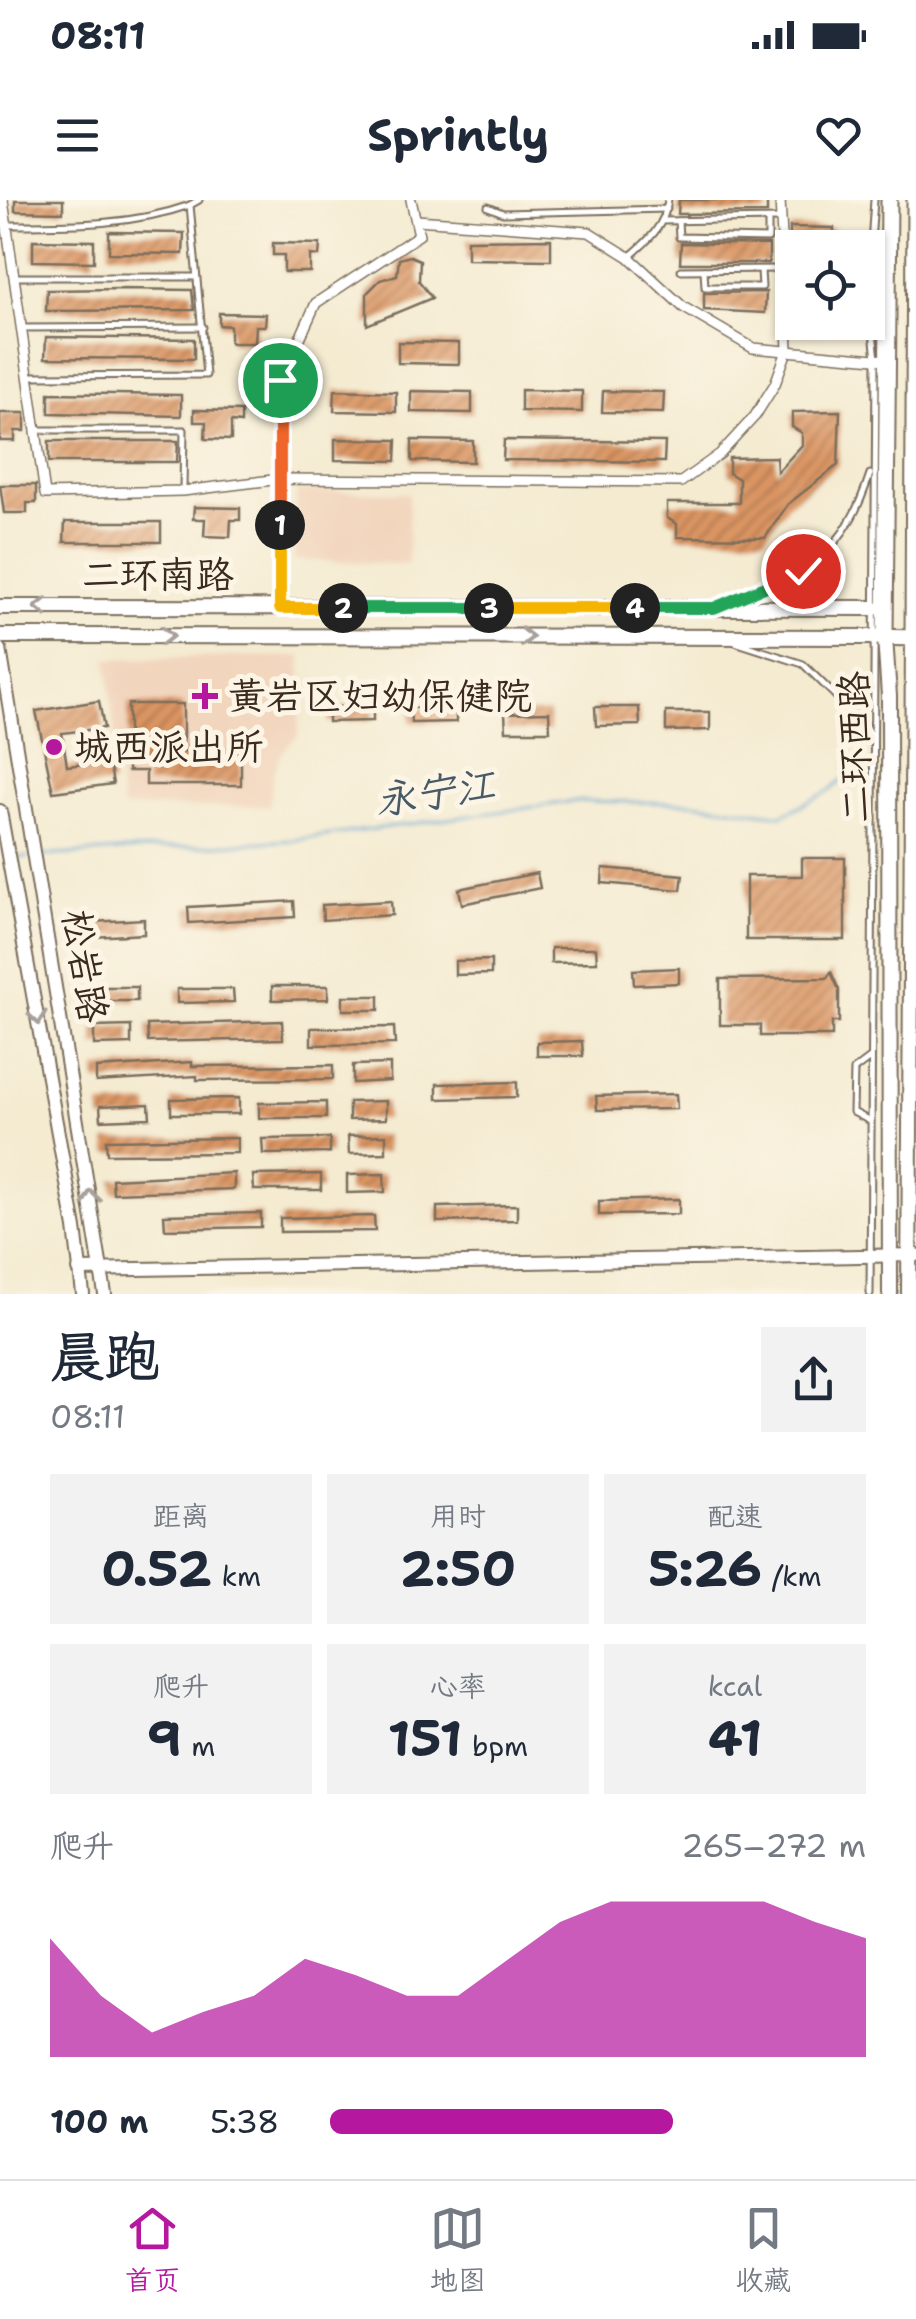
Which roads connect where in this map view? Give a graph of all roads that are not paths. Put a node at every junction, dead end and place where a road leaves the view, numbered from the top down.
1 (3, 200) edge
2 (199, 200) edge
3 (412, 200) edge
4 (668, 200) edge
5 (780, 200) edge
6 (874, 200) edge
7 (889, 200) edge
8 (915, 200) edge
9 (190, 205) junction
10 (488, 207) dead end
11 (667, 209) junction
12 (783, 219) junction
13 (416, 220) junction
14 (768, 220) junction
15 (662, 221) junction
16 (678, 221) junction
17 (723, 221) junction
18 (6, 225) junction
19 (783, 230) edge
20 (724, 238) junction
21 (628, 257) junction
22 (761, 269) junction
23 (775, 269) edge
24 (681, 270) dead end
25 (704, 270) junction
26 (14, 277) junction
27 (197, 277) junction
28 (22, 328) junction
29 (203, 328) junction
30 (788, 340) edge
31 (788, 348) junction
32 (881, 359) junction
33 (28, 376) junction
34 (36, 430) junction
35 (914, 464) edge
36 (872, 466) junction
37 (280, 478) junction
38 (183, 491) junction
39 (914, 607) edge
40 (0, 608) edge
41 (280, 608) junction
42 (714, 608) junction
43 (878, 608) junction
44 (0, 636) edge
45 (718, 637) junction
46 (879, 637) junction
47 (915, 638) edge
48 (0, 649) edge
49 (872, 740) junction
50 (0, 812) edge
51 (870, 1058) junction
52 (870, 1121) junction
53 (869, 1255) junction
54 (890, 1255) junction
55 (913, 1255) edge
56 (101, 1266) junction
57 (79, 1270) junction
58 (83, 1294) edge
59 (105, 1294) edge
60 (870, 1294) edge
61 (890, 1294) edge
62 (909, 1294) edge

1 - 18 street
2 - 9 lane
3 - 13 street
4 - 11 lane
5 - 12 street
6 - 32 lane
7 - 32 highway, 二环西路
8 - 35 highway, 二环西路
9 - 18 lane
9 - 27 lane
10 - 11 lane
11 - 15 lane
12 - 14 lane
12 - 19 street
13 - 21 street
13 - 37 street
14 - 17 lane
14 - 20 lane
15 - 16 lane
15 - 21 lane
16 - 17 lane
16 - 20 lane
17 - 20 lane
18 - 26 street
21 - 31 street
22 - 23 lane
22 - 25 lane
22 - 25 lane
24 - 25 lane
26 - 27 lane
26 - 28 street
27 - 29 lane
28 - 29 lane
28 - 33 street
29 - 33 lane
30 - 31 street
31 - 32 street
31 - 37 street
32 - 36 lane
32 - 43 highway, 二环西路
33 - 34 street
34 - 38 street
34 - 38 lane
35 - 39 highway, 二环西路
36 - 42 lane
36 - 43 lane
37 - 38 street
37 - 41 street
39 - 43 highway, 二环南路
39 - 47 highway, 二环西路
41 -> 40 main road, 二环南路
41 - 42 main road, 二环南路
42 - 43 main road, 二环南路
43 - 46 highway, 二环西路
44 -> 45 main road, 二环南路
45 - 46 main road, 二环南路
45 - 49 lane
46 - 47 highway, 二环南路
46 - 49 lane
46 - 54 main road, 二环西路
47 - 55 main road, 二环西路
56 -> 48 main road, 松岩路
49 - 51 lane
50 -> 57 main road, 松岩路
51 - 52 lane
51 - 52 lane
52 - 53 lane
53 - 54 main road
53 - 56 main road
53 - 60 lane
54 - 55 main road
54 - 61 main road, 二环西路
55 - 62 main road, 二环西路
56 - 57 main road
56 - 59 main road, 松岩路
57 - 58 main road, 松岩路

